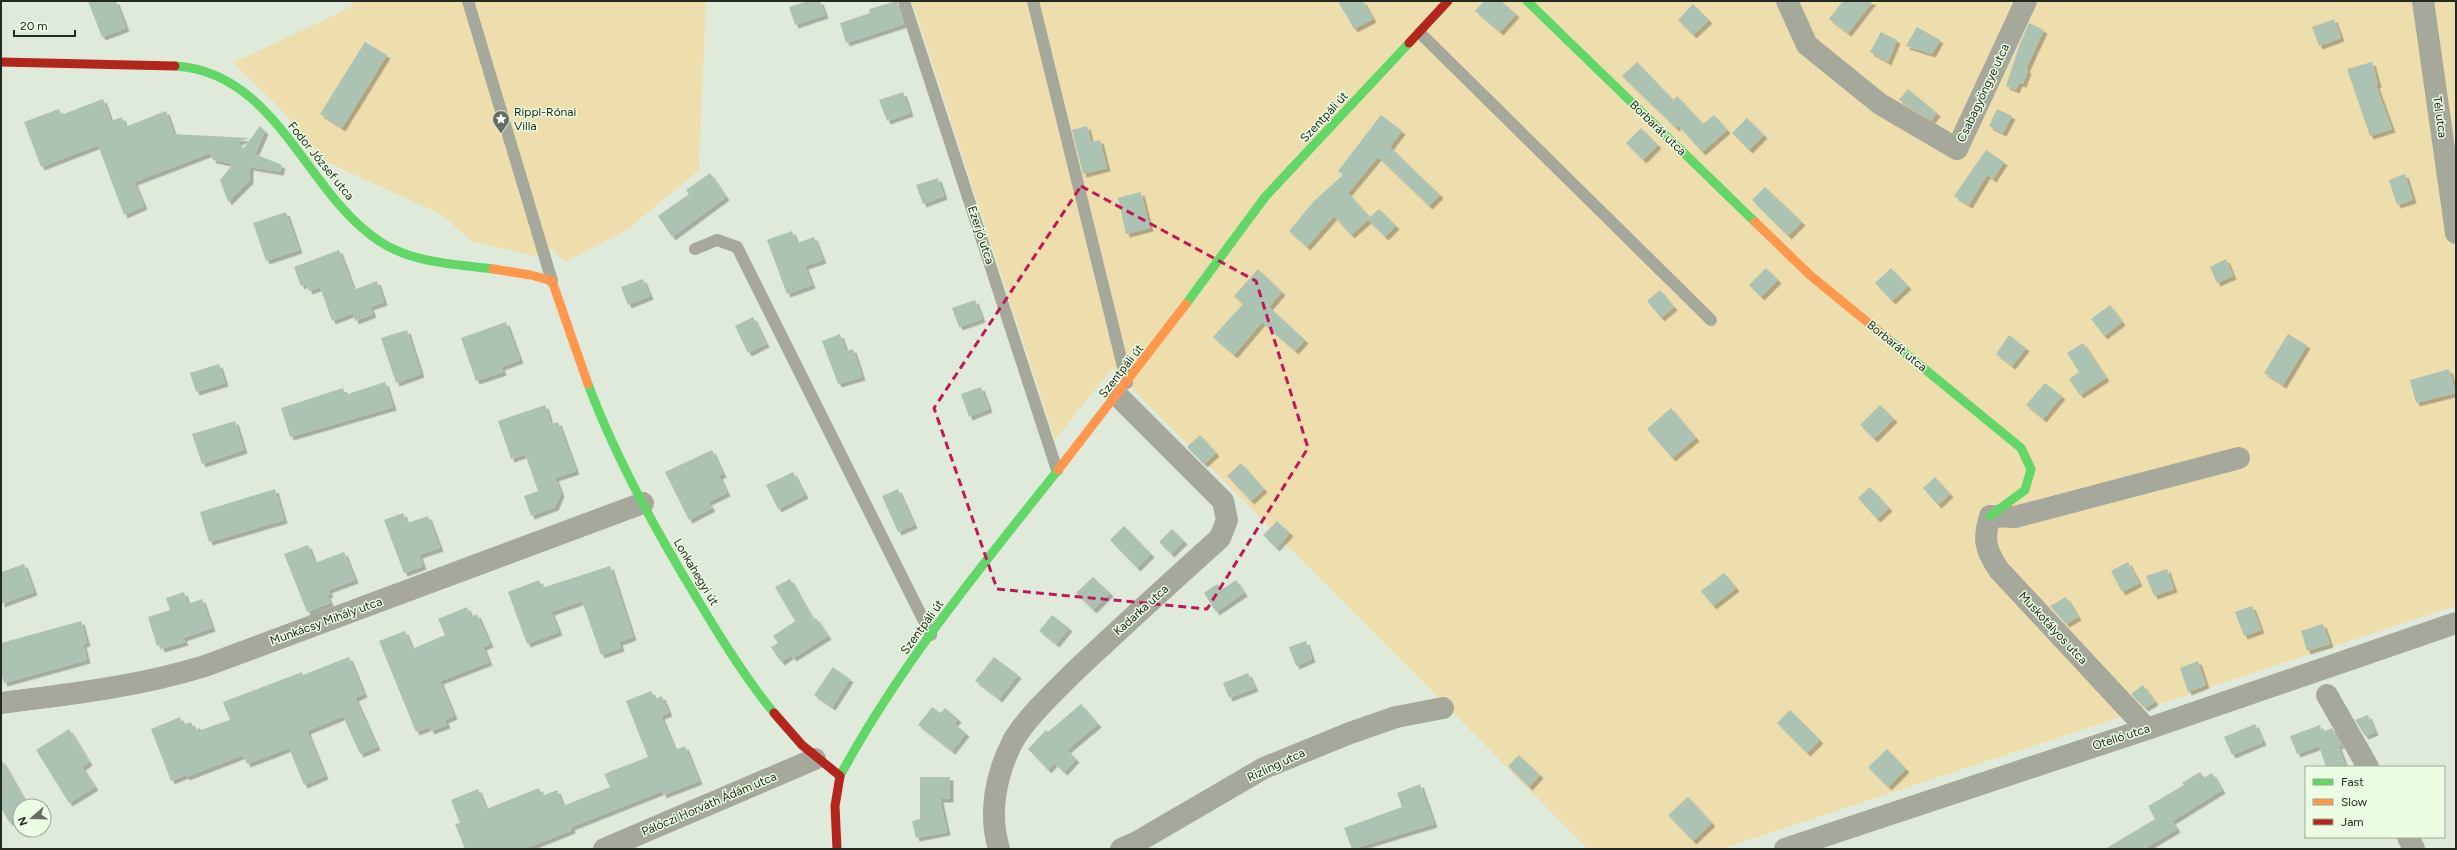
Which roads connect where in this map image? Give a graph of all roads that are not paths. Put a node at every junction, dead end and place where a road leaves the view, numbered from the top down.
1 (468, 1) edge
2 (904, 1) edge
3 (1033, 1) edge
4 (1448, 1) edge
5 (1527, 1) edge
6 (1787, 1) edge
7 (2026, 1) edge
8 (2423, 1) edge
9 (1420, 33) junction
10 (1, 62) edge
11 (2454, 193) edge
12 (2456, 233) edge
13 (695, 249) dead end
14 (552, 281) junction
15 (1711, 320) dead end
16 (1122, 389) junction
17 (2239, 458) dead end
18 (1058, 470) junction
19 (643, 503) junction
20 (1990, 516) junction
21 (2456, 623) edge
22 (931, 635) junction
23 (2327, 695) dead end
24 (1, 703) edge
25 (1443, 708) dead end
26 (2147, 729) junction
27 (815, 759) junction
28 (2367, 766) edge
29 (840, 776) junction
30 (2408, 838) edge
31 (604, 849) edge
32 (836, 849) edge
33 (999, 849) edge
34 (1121, 849) edge
35 (1785, 849) edge
36 (2414, 849) edge

1 - 14 lane
2 - 18 lane, Ezerjó utca
3 - 16 lane
4 - 9 street, Szentpáli út
5 - 20 street, Borbarát utca
6 - 7 street, Csabagyöngye utca
8 - 11 street, Tél utca
9 - 15 lane
9 - 16 street, Szentpáli út
10 - 14 street, Fodor József utca
11 - 12 street, Tél utca
13 - 22 lane
14 - 19 street, Lonkahegyi út
16 - 18 street, Szentpáli út
16 - 33 street, Kadarka utca
17 - 20 street
18 - 22 street, Szentpáli út
19 - 24 street, Munkácsy Mihály utca
19 - 27 street, Lonkahegyi út
20 - 26 street, Muskotályos utca
21 - 26 street, Otelló utca
22 - 29 street, Szentpáli út
23 - 28 street
25 - 34 street, Rizling utca
26 - 35 street, Otelló utca
27 - 29 street, Lonkahegyi út
27 - 31 street, Pálóczi Horváth Ádám utca
29 - 32 street
30 - 36 street

